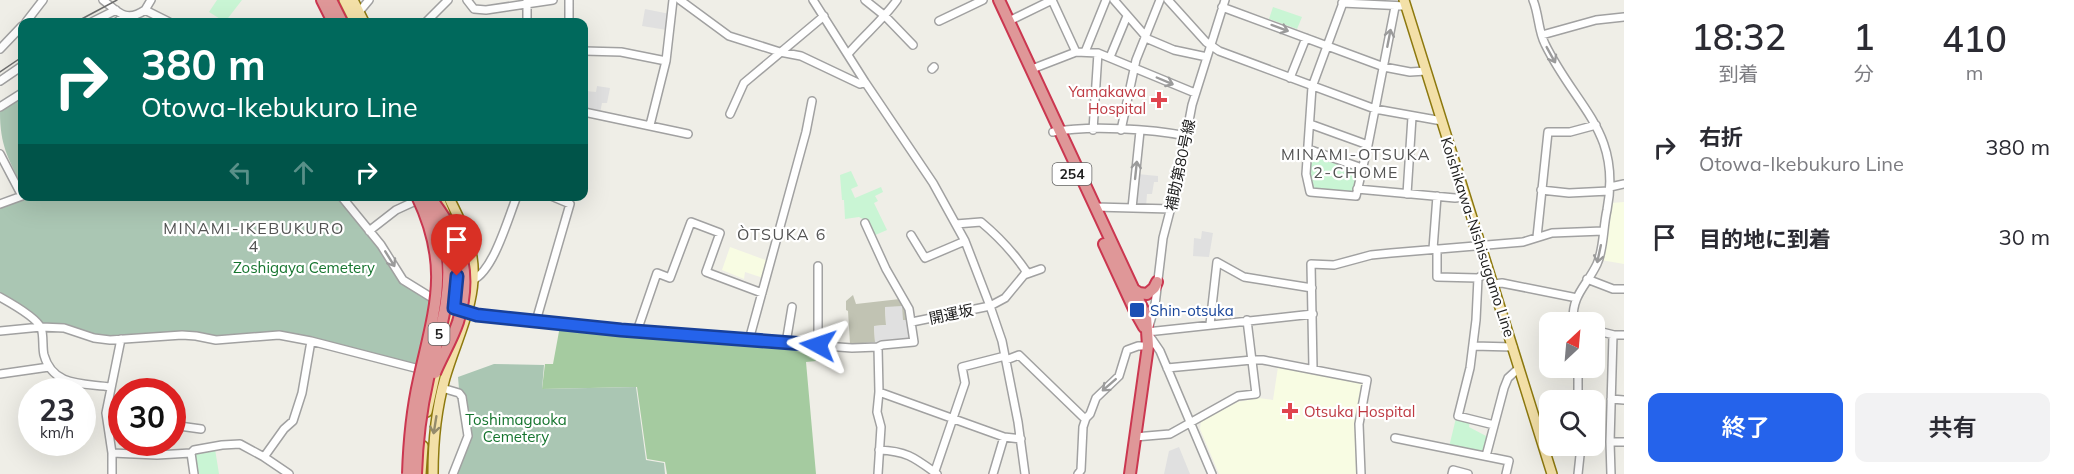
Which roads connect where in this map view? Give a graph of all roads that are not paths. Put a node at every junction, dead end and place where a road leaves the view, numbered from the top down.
1 (43, 0) edge
2 (103, 0) edge
3 (151, 0) edge
4 (321, 0) edge
5 (331, 0) edge
6 (344, 0) edge
7 (353, 0) edge
8 (369, 0) edge
9 (448, 0) edge
10 (467, 0) edge
11 (553, 0) edge
12 (569, 0) edge
13 (673, 0) edge
14 (680, 0) edge
15 (813, 0) edge
16 (865, 0) edge
17 (897, 0) edge
18 (983, 0) edge
19 (992, 0) edge
20 (999, 0) edge
21 (1106, 0) edge
22 (1114, 0) edge
23 (1160, 0) edge
24 (1168, 0) edge
25 (1533, 0) edge
26 (1049, 1) edge
27 (1343, 1) edge
28 (527, 2) edge
29 (1223, 3) edge
30 (1405, 3) edge
31 (1395, 7) junction
32 (116, 10) junction
33 (145, 10) junction
34 (358, 12) junction
35 (124, 16) junction
36 (824, 16) junction
37 (885, 16) junction
38 (1127, 16) junction
39 (1624, 17) edge
40 (29, 18) edge
41 (100, 18) edge
42 (122, 18) edge
43 (161, 18) edge
44 (330, 18) edge
45 (340, 18) edge
46 (353, 18) edge
47 (361, 18) edge
48 (430, 18) edge
49 (526, 18) edge
50 (569, 18) edge
51 (939, 21) dead end
52 (1009, 21) junction
53 (18, 30) edge
54 (1542, 35) junction
55 (1146, 36) junction
56 (1306, 38) junction
57 (913, 45) dead end
58 (1210, 46) junction
59 (1327, 46) junction
60 (0, 49) edge
61 (588, 51) edge
62 (780, 52) junction
63 (1076, 52) junction
64 (1085, 52) junction
65 (1098, 53) junction
66 (848, 54) junction
67 (1110, 57) junction
68 (1207, 57) junction
69 (666, 61) junction
70 (1134, 67) junction
71 (1384, 67) junction
72 (18, 69) edge
73 (1032, 69) junction
74 (1426, 71) junction
75 (1290, 78) junction
76 (0, 81) edge
77 (865, 82) junction
78 (1312, 87) junction
79 (1195, 93) junction
80 (18, 96) edge
81 (812, 101) dead end
82 (0, 107) edge
83 (1375, 109) junction
84 (588, 113) edge
85 (730, 114) dead end
86 (1412, 117) junction
87 (1442, 121) junction
88 (1310, 124) junction
89 (650, 125) junction
90 (1596, 125) junction
91 (1093, 130) junction
92 (1121, 130) junction
93 (1140, 131) junction
94 (1057, 132) junction
95 (688, 134) dead end
96 (1187, 136) junction
97 (1368, 145) junction
98 (1308, 149) junction
99 (0, 154) edge
100 (2, 164) edge
101 (1362, 168) junction
102 (1624, 184) edge
103 (1358, 189) junction
104 (1610, 189) junction
105 (18, 190) edge
106 (1541, 190) junction
107 (1407, 194) junction
108 (1437, 196) junction
109 (18, 197) edge
110 (1465, 197) junction
111 (345, 201) edge
112 (413, 201) edge
113 (422, 201) edge
114 (422, 201) edge
115 (423, 201) edge
116 (424, 201) edge
117 (437, 201) edge
118 (439, 201) edge
119 (450, 201) edge
120 (515, 201) edge
121 (563, 201) edge
122 (0, 204) edge
123 (1095, 207) junction
124 (1132, 208) junction
125 (1171, 209) junction
126 (865, 224) dead end
127 (956, 224) junction
128 (369, 231) junction
129 (1603, 231) junction
130 (911, 235) dead end
131 (1537, 237) junction
132 (965, 241) junction
133 (1481, 246) junction
134 (1435, 249) junction
135 (818, 266) dead end
136 (1041, 269) dead end
137 (1489, 271) junction
138 (1024, 275) junction
139 (1478, 278) junction
140 (1587, 279) junction
141 (473, 280) junction
142 (1157, 282) junction
143 (1493, 284) junction
144 (1312, 288) junction
145 (1133, 289) junction
146 (1624, 290) edge
147 (762, 293) junction
148 (0, 297) edge
149 (1576, 297) junction
150 (437, 301) junction
151 (990, 306) junction
152 (792, 307) dead end
153 (454, 308) junction
154 (467, 312) junction
155 (1574, 312) edge
156 (1312, 314) junction
157 (1247, 320) junction
158 (536, 321) junction
159 (912, 322) junction
160 (1210, 324) junction
161 (41, 327) junction
162 (0, 331) edge
163 (637, 331) junction
164 (1147, 332) junction
165 (1605, 333) edge
166 (1624, 334) edge
167 (1613, 335) junction
168 (121, 339) junction
169 (749, 340) junction
170 (311, 341) junction
171 (786, 343) junction
172 (818, 345) junction
173 (1148, 346) junction
174 (1473, 346) junction
175 (878, 347) junction
176 (1513, 347) junction
177 (1005, 358) junction
178 (1252, 360) junction
179 (49, 367) junction
180 (1167, 368) junction
181 (1313, 368) junction
182 (1520, 368) junction
183 (425, 371) junction
184 (0, 374) edge
185 (436, 374) junction
186 (446, 376) junction
187 (112, 378) edge
188 (108, 387) edge
189 (442, 388) junction
190 (879, 392) junction
191 (424, 398) junction
192 (1611, 399) junction
193 (108, 400) edge
194 (1624, 400) edge
195 (1086, 418) junction
196 (108, 420) edge
197 (954, 420) junction
198 (1190, 424) junction
199 (1494, 425) junction
200 (186, 427) edge
201 (201, 429) dead end
202 (1135, 436) junction
203 (1004, 437) junction
204 (1395, 438) dead end
205 (1021, 440) junction
206 (1610, 442) junction
207 (1624, 442) edge
208 (879, 450) junction
209 (186, 453) edge
210 (190, 453) junction
211 (112, 456) edge
212 (1486, 456) junction
213 (1580, 456) edge
214 (264, 457) junction
215 (935, 473) edge
216 (112, 474) edge
217 (194, 474) edge
218 (289, 474) edge
219 (410, 474) edge
220 (417, 474) edge
221 (422, 474) edge
222 (433, 474) edge
223 (453, 474) edge
224 (878, 474) edge
225 (993, 474) edge
226 (1025, 474) edge
227 (1078, 474) edge
228 (1132, 474) edge
229 (1212, 474) edge
230 (1361, 474) edge
231 (1452, 474) edge
232 (1468, 474) edge
233 (1506, 474) edge
234 (1552, 474) edge
235 (1578, 474) edge
236 (1611, 474) edge

1 - 40 street
2 - 32 street
3 - 33 street
4 - 44 highway
5 - 45 highway
6 - 46 main road
7 - 34 main road
8 - 34 street
9 - 48 street
10 - 28 street
11 - 28 street
12 - 50 street
13 - 69 street
14 - 62 street
15 - 36 street
16 - 37 street
17 - 37 street
18 - 51 street
19 - 94 highway, 254
20 - 52 highway, 254
21 - 64 street
22 - 38 street
23 - 55 street
24 - 58 street
25 - 54 street
26 - 52 street
26 - 63 street
27 - 31 street
27 - 59 street
28 - 49 street
29 -> 56 street
29 - 58 street, 補助第80号線
30 - 31 street
30 - 74 main road, Koishikawa-Nishisugamo Line
71 -> 31 street
32 - 35 street
32 - 41 street
33 - 35 street
33 - 43 street
34 - 47 main road
35 - 42 street
36 - 62 street
36 - 66 street
37 - 57 street
37 - 66 street
38 - 55 street
38 - 67 street
39 - 54 street
52 - 73 highway, 254
53 - 60 street
54 -> 90 street
55 - 68 street
55 - 70 street
56 - 59 street
56 - 75 street
58 - 68 street, 補助第80号線
58 - 75 street
59 - 71 street
59 - 78 street
61 - 69 street
62 - 77 street
62 - 85 street
63 - 64 street
63 - 73 street
64 - 65 street
65 - 67 street
65 - 91 street
66 - 77 street
67 - 70 street
68 - 79 street, 補助第80号線
69 - 89 street
70 -> 79 street
70 - 92 street
71 - 74 street
71 - 83 street
72 - 76 street
73 - 94 highway, 254
74 - 87 main road, Koishikawa-Nishisugamo Line
75 - 78 street
77 - 127 street
78 - 83 street
78 - 88 street
79 - 96 street, 補助第80号線
80 - 82 street
81 - 147 street
83 - 86 street
83 - 97 street
84 - 89 street
86 - 87 street
86 - 107 street
87 - 110 main road, Koishikawa-Nishisugamo Line
88 - 97 street
88 - 98 street
89 - 95 street
90 - 104 street
90 - 106 street
91 - 92 street
91 - 94 street
92 - 93 street
93 - 96 street
124 -> 93 street
94 - 123 highway, 254
94 - 164 highway, 254
96 - 125 street, 補助第80号線
97 - 101 street
98 - 101 street
98 - 103 street
99 - 100 street
100 - 105 street
101 - 103 street
102 - 104 street
103 - 107 street
104 - 106 street
104 - 129 street
106 - 131 street
107 - 108 street
108 - 110 street
108 - 134 street
109 - 122 street
110 - 133 main road, Koishikawa-Nishisugamo Line
111 - 128 street
112 - 128 street
113 - 150 street
114 - 219 highway, 5, bridge
115 - 191 highway, 5, bridge
116 - 191 highway, bridge
117 - 150 main road
118 - 153 main road
119 - 141 main road
120 - 141 street
121 - 158 street
123 - 124 street
123 - 145 highway, 254
124 - 125 street
125 - 142 street, 補助第80号線
126 - 159 street
127 - 132 street
127 - 138 street
128 -> 150 street
129 - 131 street
129 -> 140 street
130 - 132 street
131 - 133 street
132 - 151 street
133 - 134 street
133 - 137 main road, Koishikawa-Nishisugamo Line
134 - 139 street
134 - 144 street
135 - 172 street
136 - 138 street
137 - 139 street
137 - 143 main road, Koishikawa-Nishisugamo Line
138 - 151 street
139 - 174 street
140 - 146 street
140 - 149 street
141 - 154 main road
142 - 145 highway
142 - 164 street, 補助第80号線
143 - 149 street
143 - 176 main road, Koishikawa-Nishisugamo Line
144 - 156 street
144 - 160 street
145 - 164 highway, 254
147 - 163 street
147 - 169 street
148 - 161 street
149 - 155 street
150 - 153 street
150 - 183 main road
151 - 159 street, 開運坂
151 - 177 street
152 - 171 street
153 - 154 street
153 - 185 main road
154 - 158 street
154 - 186 main road
156 - 157 street
156 - 181 street
157 - 160 street
157 - 178 street
158 - 163 street
159 - 175 street
160 - 164 street
161 - 162 street
161 - 168 street
161 - 179 street
163 - 169 street
164 - 173 highway, 254
164 - 180 street
165 - 167 street
166 - 167 street
167 - 192 street
168 - 170 street
168 - 187 street
169 - 171 street
170 - 183 street
170 - 214 street
171 - 172 street
172 - 175 street
173 -> 195 street
173 - 202 highway, 254
174 - 176 street
174 - 199 street
175 - 190 street
176 - 182 main road, Koishikawa-Nishisugamo Line
177 - 195 street
177 - 197 street
177 - 205 street
178 - 180 street
178 - 181 street
178 - 198 street
179 - 184 street
179 - 188 street
180 - 198 street
181 - 230 street
182 - 199 street
182 - 234 main road, Koishikawa-Nishisugamo Line
183 - 185 street
183 - 219 main road
185 - 186 street
185 - 221 main road
186 - 189 main road
189 -> 222 main road
189 - 223 street
190 - 197 street
190 - 208 street
191 - 220 highway, 5, bridge
192 - 194 street
192 - 206 street
193 - 196 street
195 - 227 street
197 - 203 street
197 - 215 street
198 - 202 street
198 - 229 street
199 - 212 street
200 - 201 street
202 - 228 highway, 254
203 - 205 street
203 - 225 street
204 - 212 street
205 - 226 street
206 - 207 street
206 - 236 street
208 - 215 street
208 - 224 street
209 - 210 street
210 - 214 street
210 - 217 street
211 - 216 street
212 - 233 street
213 - 235 street
214 - 218 street
231 - 232 street

